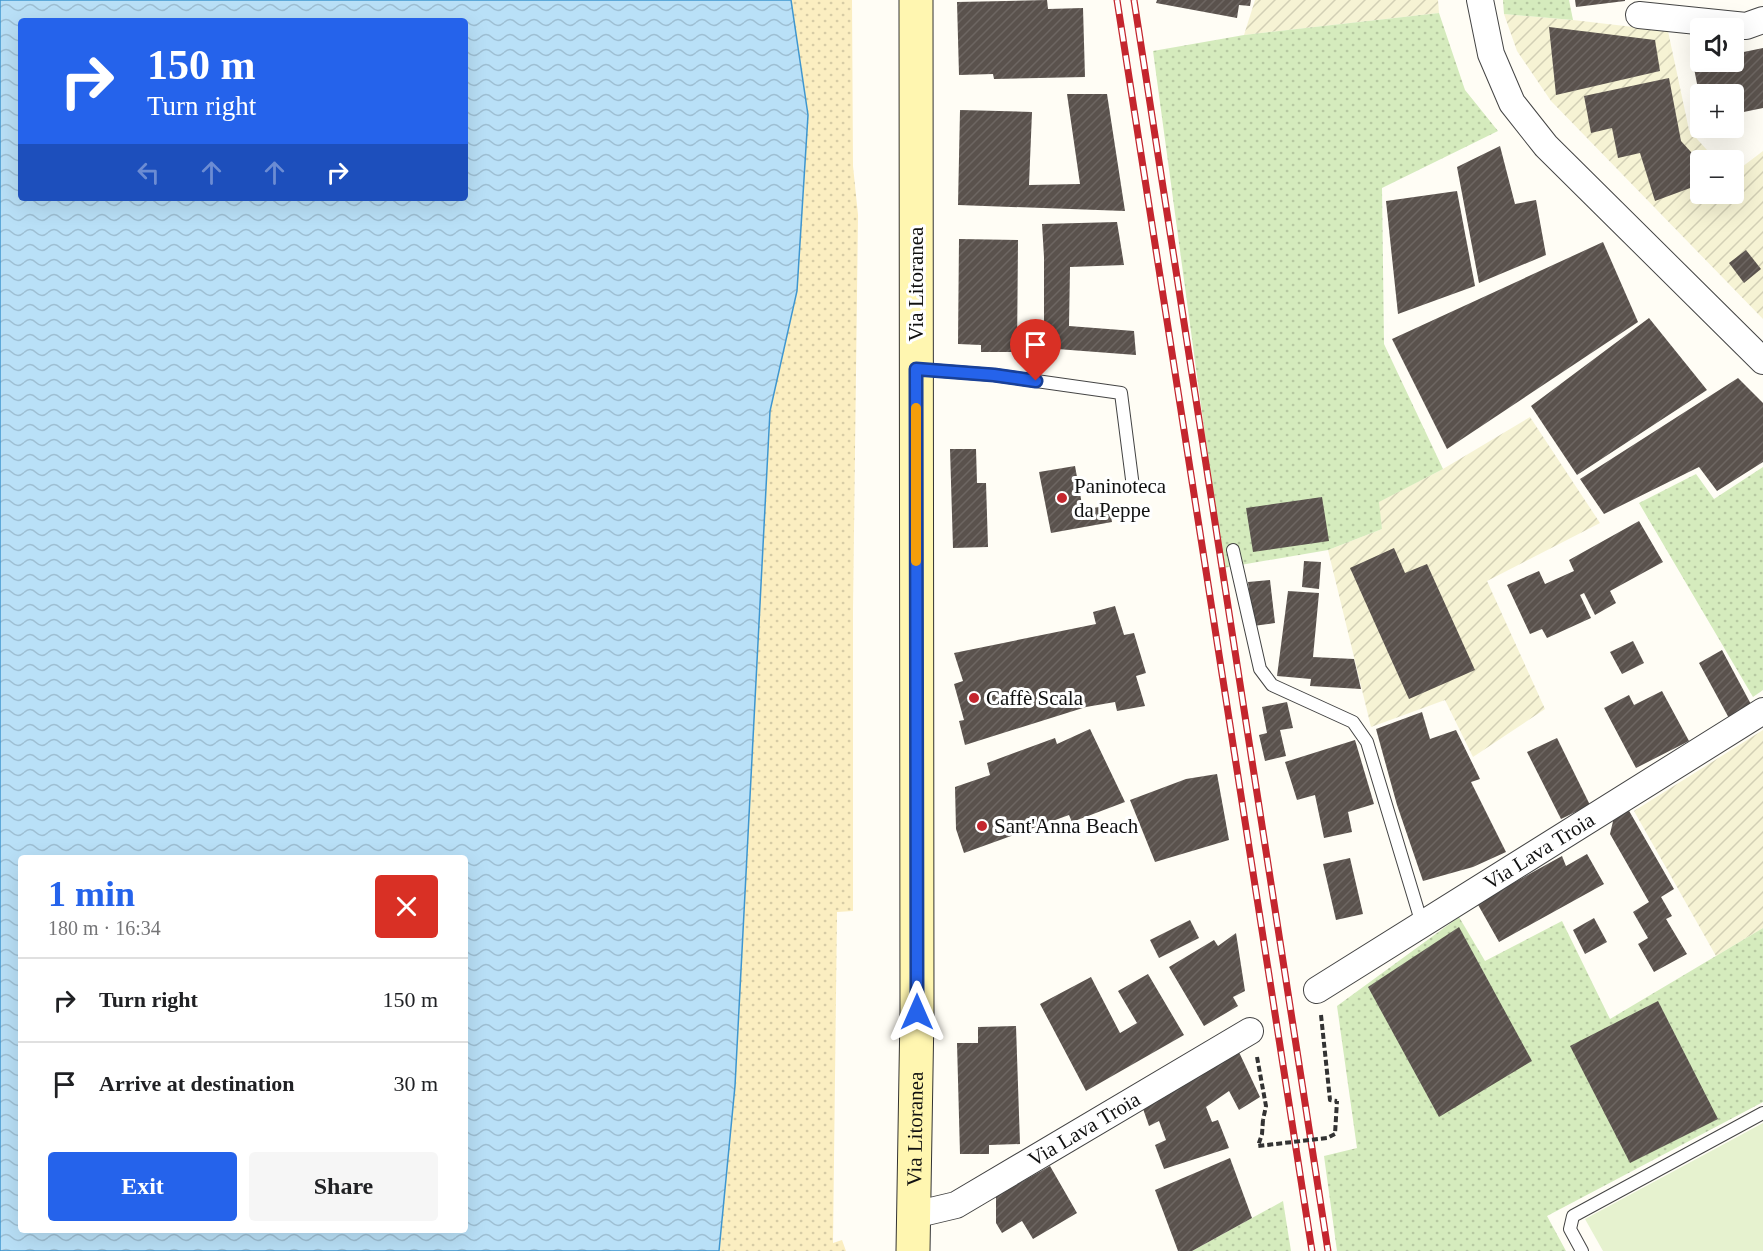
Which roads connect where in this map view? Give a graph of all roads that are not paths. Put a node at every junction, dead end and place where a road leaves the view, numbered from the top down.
1 (916, 0) edge
2 (1480, 0) edge
3 (1638, 15) dead end
4 (1763, 20) edge
5 (1763, 361) edge
6 (916, 369) junction
7 (1133, 487) dead end
8 (1233, 550) dead end
9 (1763, 711) edge
10 (1422, 924) junction
11 (1317, 990) road end
12 (1250, 1031) road end
13 (1763, 1113) edge
14 (914, 1215) junction
15 (913, 1251) edge
16 (1582, 1251) edge

1 - 6 street, Via Litoranea
2 - 5 street
3 - 4 street
6 - 7 lane
6 - 14 street, Via Litoranea
8 - 10 lane
9 - 10 street, Via Lava Troia
10 - 11 street, Via Lava Troia
12 - 14 street, Via Lava Troia
13 - 16 lane
14 - 15 street, Via Litoranea

